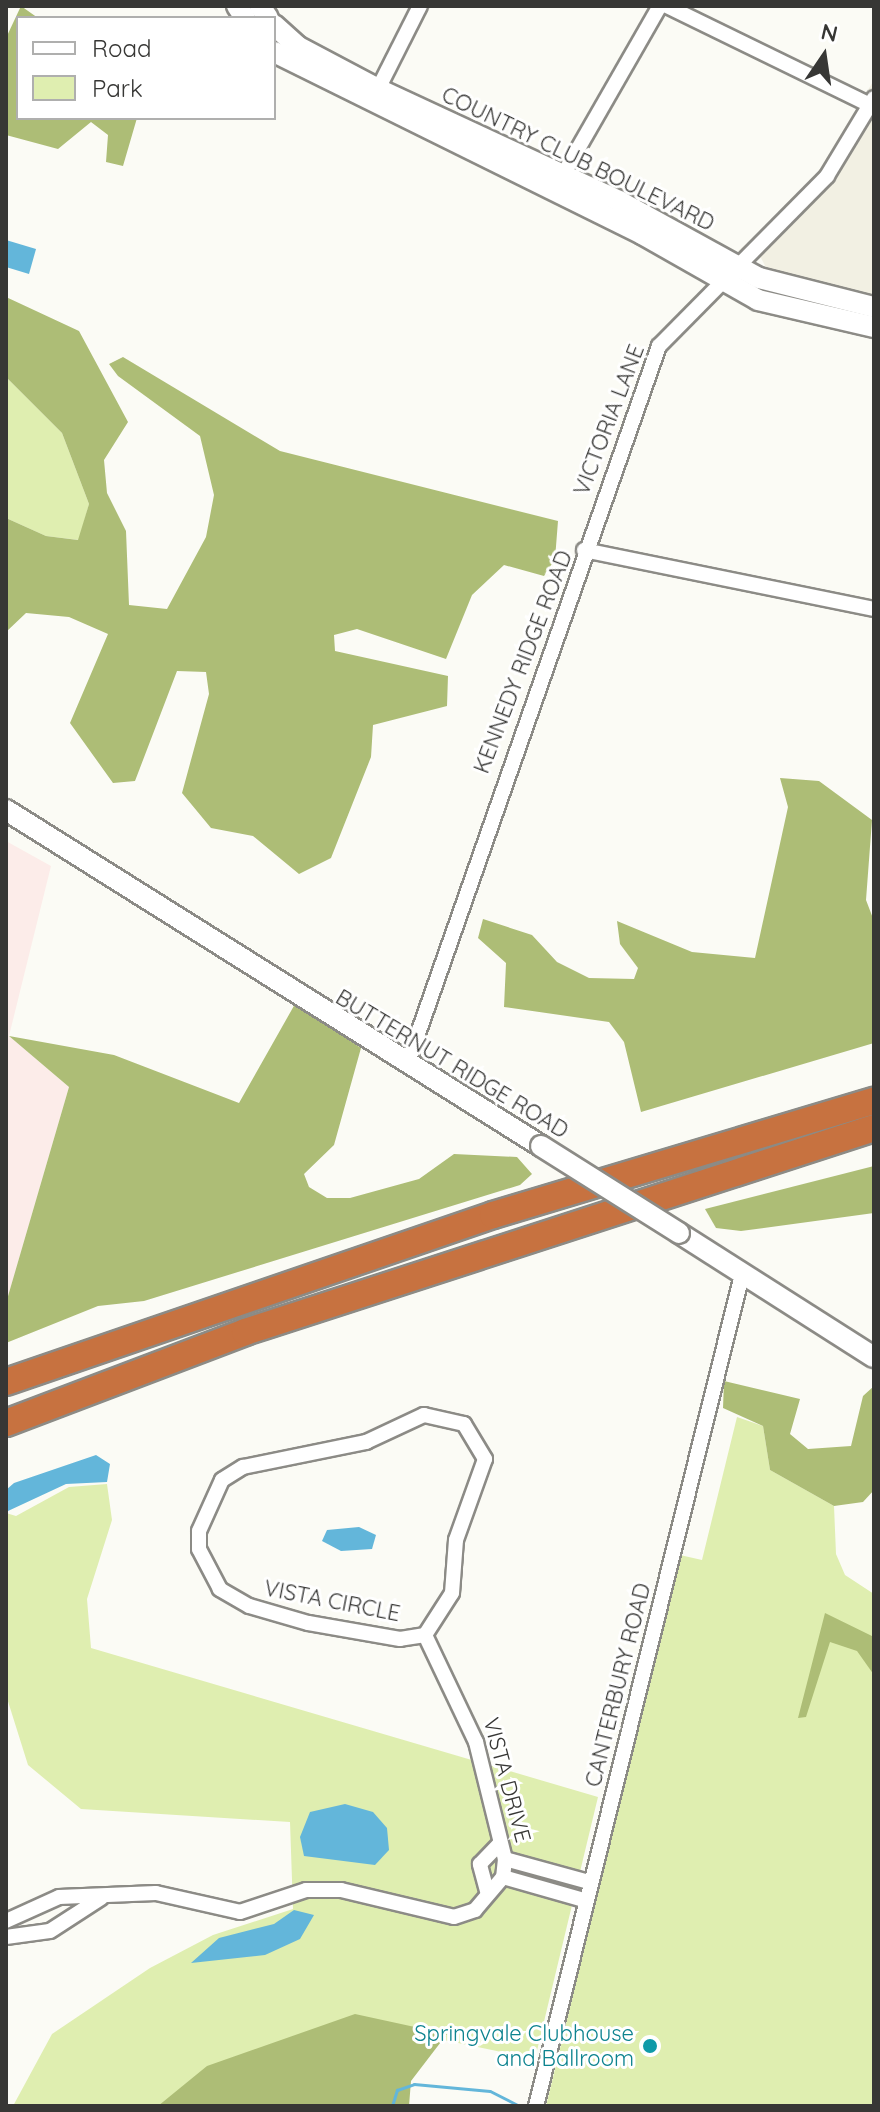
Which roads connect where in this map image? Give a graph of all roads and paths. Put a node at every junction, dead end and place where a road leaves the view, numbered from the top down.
1 (420, 6) edge
2 (660, 6) edge
3 (667, 6) edge
4 (276, 27) edge
5 (276, 53) edge
6 (375, 97) junction
7 (872, 101) edge
8 (558, 184) junction
9 (738, 266) junction
10 (719, 281) junction
11 (874, 307) edge
12 (874, 327) edge
13 (584, 550) junction
14 (874, 609) edge
15 (6, 810) edge
16 (407, 1065) junction
17 (874, 1101) edge
18 (874, 1128) edge
19 (742, 1275) junction
20 (874, 1357) edge
21 (6, 1382) edge
22 (6, 1423) edge
23 (425, 1635) junction
24 (499, 1844) junction
25 (505, 1859) junction
26 (503, 1877) junction
27 (589, 1882) junction
28 (487, 1891) junction
29 (101, 1898) junction
30 (584, 1900) junction
31 (6, 1921) edge
32 (6, 1937) edge
33 (536, 2106) edge

1 - 6 street
2 - 8 street
3 - 7 street
4 - 6 street, COUNTRY CLUB BOULEVARD
5 - 6 street, COUNTRY CLUB BOULEVARD
6 - 8 street, COUNTRY CLUB BOULEVARD
7 - 9 street, VICTORIA LANE
8 - 9 street, COUNTRY CLUB BOULEVARD
8 - 10 street, COUNTRY CLUB BOULEVARD
9 - 10 street, VICTORIA LANE
9 - 11 street, COUNTRY CLUB BOULEVARD
10 - 12 street, COUNTRY CLUB BOULEVARD
10 - 13 street, VICTORIA LANE
13 - 14 street, KENNEDY RIDGE ROAD
13 - 16 street, KENNEDY RIDGE ROAD
15 - 16 street, BUTTERNUT RIDGE ROAD
16 - 19 street, BUTTERNUT RIDGE ROAD, bridge
17 - 21 highway
18 - 22 highway
19 - 20 street, BUTTERNUT RIDGE ROAD
19 - 27 street, CANTERBURY ROAD
23 - 23 street, VISTA CIRCLE
23 - 24 street, VISTA DRIVE
24 - 25 street, VISTA DRIVE
24 - 28 street
25 - 26 street
25 - 27 street, VISTA DRIVE
26 - 28 street
26 - 30 street
27 - 30 street, CANTERBURY ROAD
28 - 29 street
29 - 31 street
29 - 32 street
30 - 33 street, CANTERBURY ROAD

